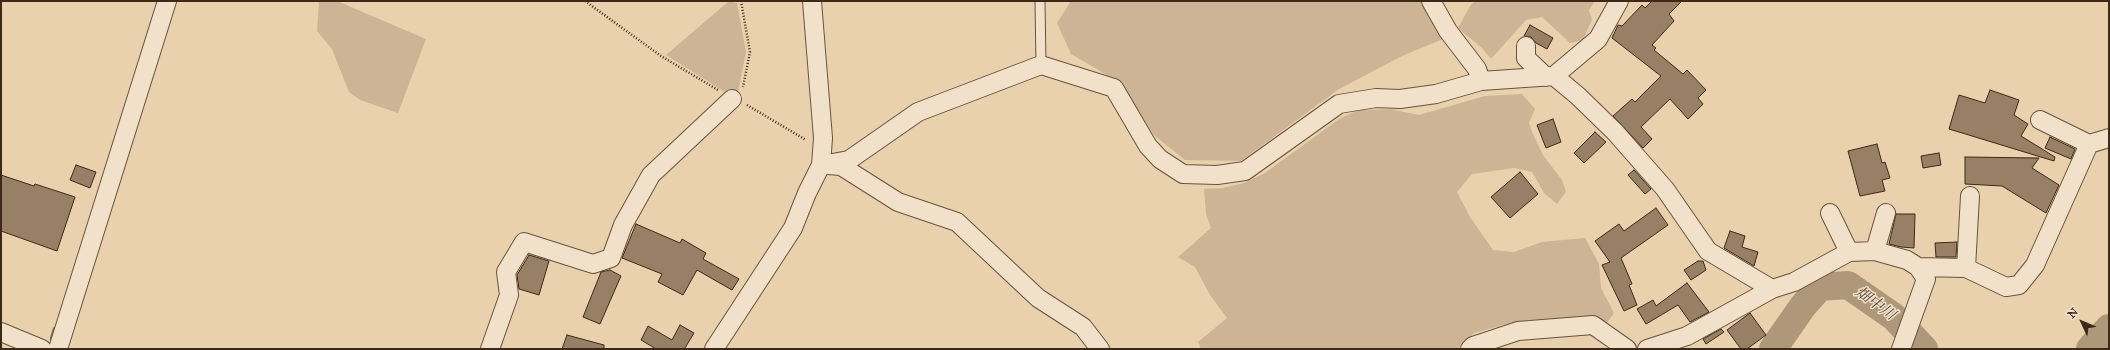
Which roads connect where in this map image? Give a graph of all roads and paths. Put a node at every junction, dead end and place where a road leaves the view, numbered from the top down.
1 (167, 1) edge
2 (584, 1) edge
3 (741, 1) edge
4 (812, 1) edge
5 (1040, 1) edge
6 (1431, 1) edge
7 (1619, 1) edge
8 (1526, 46) dead end
9 (1041, 65) junction
10 (1550, 76) junction
11 (1481, 81) junction
12 (736, 100) junction
13 (2040, 120) dead end
14 (2109, 138) edge
15 (2089, 144) junction
16 (821, 165) junction
17 (1970, 196) dead end
18 (1830, 213) dead end
19 (1886, 213) dead end
20 (1875, 251) junction
21 (1849, 252) junction
22 (1918, 267) junction
23 (1966, 268) junction
24 (1772, 289) junction
25 (1, 332) edge
26 (1903, 345) edge
27 (42, 349) edge
28 (58, 349) edge
29 (490, 349) edge
30 (714, 349) edge
31 (1100, 349) edge
32 (1470, 349) edge
33 (1628, 349) edge
34 (1647, 349) edge

1 - 28 street
2 - 12 path
3 - 12 path
4 - 16 street
5 - 9 lane
6 - 11 street
7 - 10 street
8 - 10 street
9 - 11 street
9 - 16 street
10 - 11 street
10 - 24 street
12 - 16 path
12 - 29 street
13 - 15 street
14 - 15 street
15 - 23 street
16 - 30 street
16 - 31 street
17 - 23 street
18 - 21 street
19 - 20 street
20 - 21 street
20 - 22 street
21 - 24 street
22 - 23 street
22 - 26 street
24 - 34 street
25 - 27 street
32 - 33 street

